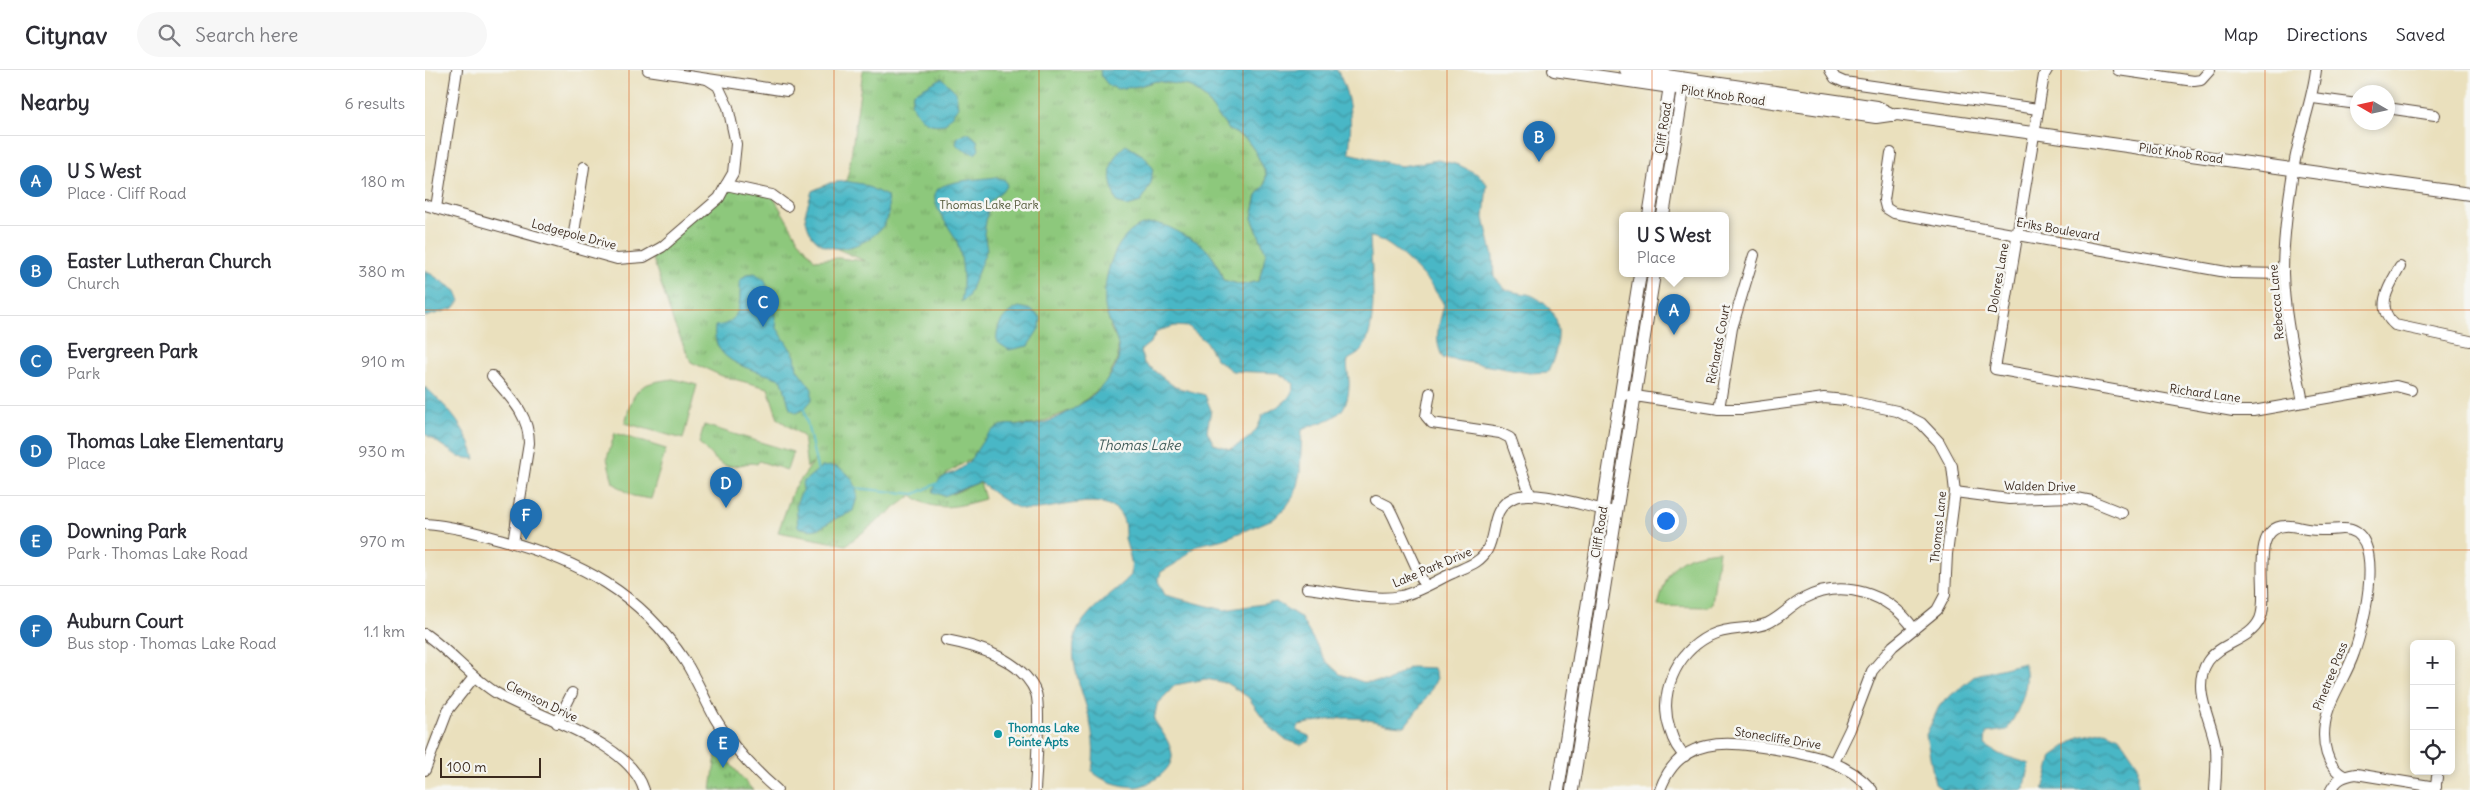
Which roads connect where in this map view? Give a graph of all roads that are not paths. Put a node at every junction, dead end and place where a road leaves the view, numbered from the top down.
1 (457, 70) edge
2 (648, 70) edge
3 (1554, 70) edge
4 (1626, 70) edge
5 (1830, 70) edge
6 (2047, 70) edge
7 (2118, 70) edge
8 (2210, 70) edge
9 (2316, 70) edge
10 (663, 71) edge
11 (1671, 78) edge
12 (707, 79) junction
13 (1685, 79) edge
14 (787, 91) dead end
15 (2313, 98) junction
16 (2350, 103) edge
17 (2038, 109) junction
18 (2395, 109) edge
19 (2435, 115) dead end
20 (2034, 132) junction
21 (1891, 153) dead end
22 (583, 167) dead end
23 (2293, 168) junction
24 (727, 185) junction
25 (2470, 194) edge
26 (425, 205) edge
27 (787, 206) dead end
28 (436, 208) junction
29 (1650, 212) edge
30 (1664, 212) edge
31 (2018, 235) junction
32 (572, 246) junction
33 (1753, 254) dead end
34 (2400, 268) dead end
35 (2283, 274) junction
36 (1640, 277) edge
37 (1654, 277) edge
38 (2470, 340) edge
39 (1995, 369) joint
40 (492, 376) dead end
41 (2411, 390) dead end
42 (1430, 393) dead end
43 (1621, 394) junction
44 (1635, 397) junction
45 (2303, 402) junction
46 (1719, 409) junction
47 (1955, 492) junction
48 (1529, 494) junction
49 (1376, 500) dead end
50 (1603, 510) junction
51 (1616, 512) junction
52 (2123, 513) dead end
53 (425, 524) edge
54 (513, 543) junction
55 (1425, 586) junction
56 (1307, 588) dead end
57 (1914, 629) junction
58 (425, 634) edge
59 (946, 640) dead end
60 (474, 677) junction
61 (572, 692) dead end
62 (557, 723) junction
63 (1685, 756) junction
64 (1834, 762) junction
65 (425, 770) edge
66 (2438, 775) edge
67 (2344, 776) junction
68 (2436, 788) edge
69 (644, 790) edge
70 (777, 790) edge
71 (1035, 790) edge
72 (1558, 790) edge
73 (1572, 790) edge
74 (1660, 790) edge
75 (1872, 790) edge
76 (2215, 790) edge
77 (2331, 790) edge

1 - 28 street
2 - 10 street
3 - 11 main road, Pilot Knob Road
4 - 11 main road, Pilot Knob Road
5 - 17 street
6 - 17 street, Dolores Lane
7 - 8 street
9 - 15 street, Rebecca Lane
10 - 12 street
11 - 13 main road, Pilot Knob Road
11 - 29 main road, Cliff Road
12 - 14 street
12 - 24 street, Lodgepole Drive
13 - 20 main road, Pilot Knob Road
13 - 30 main road, Cliff Road
15 - 16 street
15 - 23 street, Rebecca Lane
17 - 20 street, Dolores Lane
18 - 19 street
20 - 23 main road, Pilot Knob Road
20 - 31 street, Dolores Lane
21 - 31 street, Eriks Boulevard
22 - 32 street
23 - 25 main road, Pilot Knob Road
23 - 35 street, Rebecca Lane
24 - 27 street
24 - 32 street, Lodgepole Drive
26 - 28 street, Lodgepole Drive
28 - 32 street, Lodgepole Drive
31 - 35 street, Eriks Boulevard
31 - 39 street, Dolores Lane
33 - 46 street, Richards Court
34 - 38 street
35 - 45 street, Rebecca Lane
36 - 43 main road, Cliff Road
37 - 44 main road, Cliff Road
39 - 45 street, Richard Lane
40 - 54 street
41 - 45 street, Richard Lane
42 - 48 street
43 - 44 street, Thomas Lane
43 - 50 main road, Cliff Road
44 - 46 street, Thomas Lane
44 - 51 main road, Cliff Road
46 - 47 street, Thomas Lane
47 - 52 street, Walden Drive
47 - 57 street, Thomas Lane
48 - 50 street
48 - 55 street, Lake Park Drive
49 - 55 street
50 - 51 street
50 - 72 main road, Cliff Road
51 - 73 main road, Cliff Road
53 - 54 street
54 - 70 street
55 - 56 street, Lake Park Drive
57 - 63 street
57 - 64 street, Thomas Lane
58 - 60 street, Clemson Drive
59 - 71 street
60 - 62 street, Clemson Drive
60 - 65 street
61 - 62 street
62 - 69 street, Clemson Drive
63 - 64 street, Stonecliffe Drive
63 - 74 street, Stonecliffe Drive
64 - 75 street, Stonecliffe Drive
66 - 68 street
67 - 68 street
67 - 76 street, Pinetree Pass
67 - 77 street

